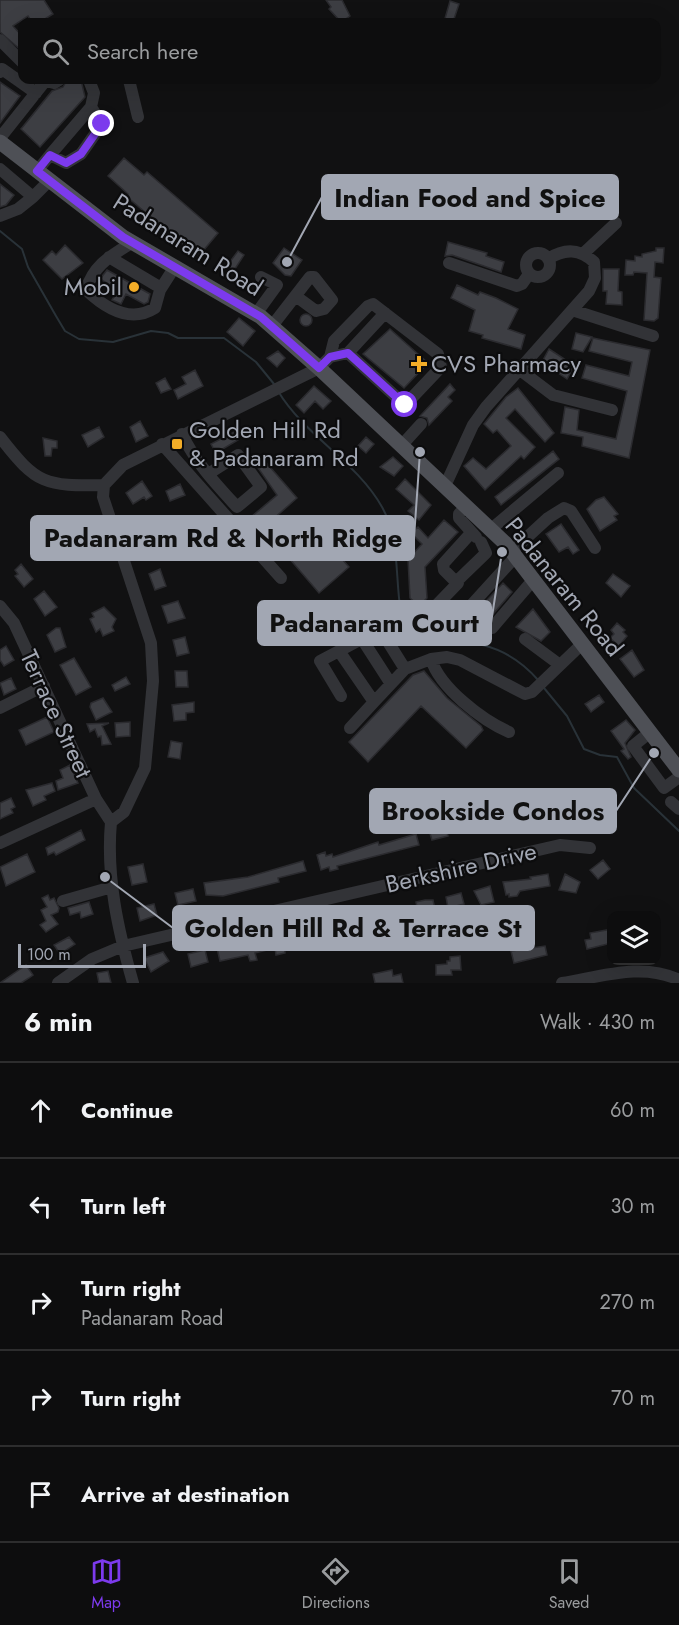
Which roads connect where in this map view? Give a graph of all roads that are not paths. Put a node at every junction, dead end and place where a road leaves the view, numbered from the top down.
1 (2, 46) edge
2 (18, 59) edge
3 (0, 72) edge
4 (18, 80) edge
5 (23, 84) edge
6 (42, 84) edge
7 (91, 84) edge
8 (130, 84) edge
9 (36, 93) junction
10 (91, 106) junction
11 (138, 117) dead end
12 (1, 145) edge
13 (50, 155) junction
14 (0, 169) edge
15 (43, 176) junction
16 (33, 197) junction
17 (0, 216) edge
18 (616, 223) dead end
19 (133, 243) junction
20 (584, 253) junction
21 (109, 257) junction
22 (449, 263) dead end
23 (174, 268) junction
24 (261, 277) dead end
25 (161, 288) junction
26 (297, 297) dead end
27 (572, 310) junction
28 (385, 313) junction
29 (256, 314) junction
30 (272, 326) junction
31 (653, 336) dead end
32 (348, 353) junction
33 (324, 362) junction
34 (520, 370) junction
35 (612, 410) dead end
36 (421, 424) dead end
37 (182, 434) junction
38 (0, 437) edge
39 (162, 444) junction
40 (402, 445) junction
41 (558, 473) dead end
42 (208, 474) junction
43 (104, 485) junction
44 (445, 486) junction
45 (466, 506) junction
46 (471, 533) junction
47 (488, 535) junction
48 (595, 548) dead end
49 (514, 554) junction
50 (281, 578) dead end
51 (534, 579) junction
52 (458, 583) junction
53 (0, 606) edge
54 (429, 613) dead end
55 (362, 639) junction
56 (525, 639) dead end
57 (582, 644) junction
58 (339, 651) junction
59 (431, 659) junction
60 (560, 665) junction
61 (405, 669) junction
62 (391, 684) junction
63 (44, 686) junction
64 (341, 696) dead end
65 (374, 702) junction
66 (0, 708) edge
67 (350, 728) dead end
68 (509, 732) dead end
69 (649, 733) junction
70 (679, 770) edge
71 (679, 777) edge
72 (96, 799) junction
73 (111, 822) junction
74 (0, 843) edge
75 (590, 848) dead end
76 (112, 887) junction
77 (63, 901) dead end
78 (123, 946) junction
79 (679, 980) edge
80 (583, 981) edge
81 (58, 983) edge
82 (133, 983) edge
83 (562, 983) edge

1 - 2 street
3 - 4 street
5 - 9 street
6 - 9 street
7 - 10 street
8 - 11 street
9 - 12 street
10 - 13 street
10 - 13 street
12 - 15 main road, Padanaram Road
13 - 15 street
14 - 16 street
15 - 16 street
15 - 19 main road, Padanaram Road
16 - 17 street
18 - 20 street
19 - 21 street
19 - 23 main road, Padanaram Road
20 - 22 street
20 - 27 street
21 - 25 street
21 - 25 street
23 - 25 street
23 - 29 main road, Padanaram Road
24 - 29 street
26 - 30 street
27 - 31 street
27 - 34 street
28 - 32 street
28 - 32 street
28 - 33 street
29 - 30 main road, Padanaram Road
30 - 33 main road, Padanaram Road
32 - 33 street
33 - 37 street
33 - 40 main road, Padanaram Road
34 - 35 street
34 - 44 street
36 - 40 street
37 - 39 street
37 - 42 street
38 - 43 street
39 - 43 street
39 - 50 street
40 - 44 main road, Padanaram Road
41 - 47 street
42 - 42 street
43 - 73 street
44 - 45 main road, Padanaram Road
45 - 46 street
45 - 47 main road, Padanaram Road
46 - 47 street
46 - 52 street
47 - 49 main road, Padanaram Road
47 - 52 street
48 - 49 street
49 - 51 main road, Padanaram Road
49 - 51 street
51 - 57 main road, Padanaram Road
52 - 54 street
53 - 63 street, Terrace Street
55 - 58 street
55 - 61 street
55 - 62 street
56 - 60 street
57 - 60 street
57 - 69 main road, Padanaram Road
58 - 64 street
58 - 65 street
59 - 60 street
59 - 61 street
59 - 68 street
61 - 62 street
62 - 65 street
63 - 66 street
63 - 72 street, Terrace Street
65 - 67 street
69 - 70 main road, Padanaram Road
69 - 71 street
72 - 73 street, Terrace Street
72 - 74 street
73 - 76 street
75 - 78 street, Berkshire Drive
76 - 77 street
76 - 78 street
78 - 81 street, Berkshire Drive
78 - 82 street
79 - 80 street
80 - 83 street

